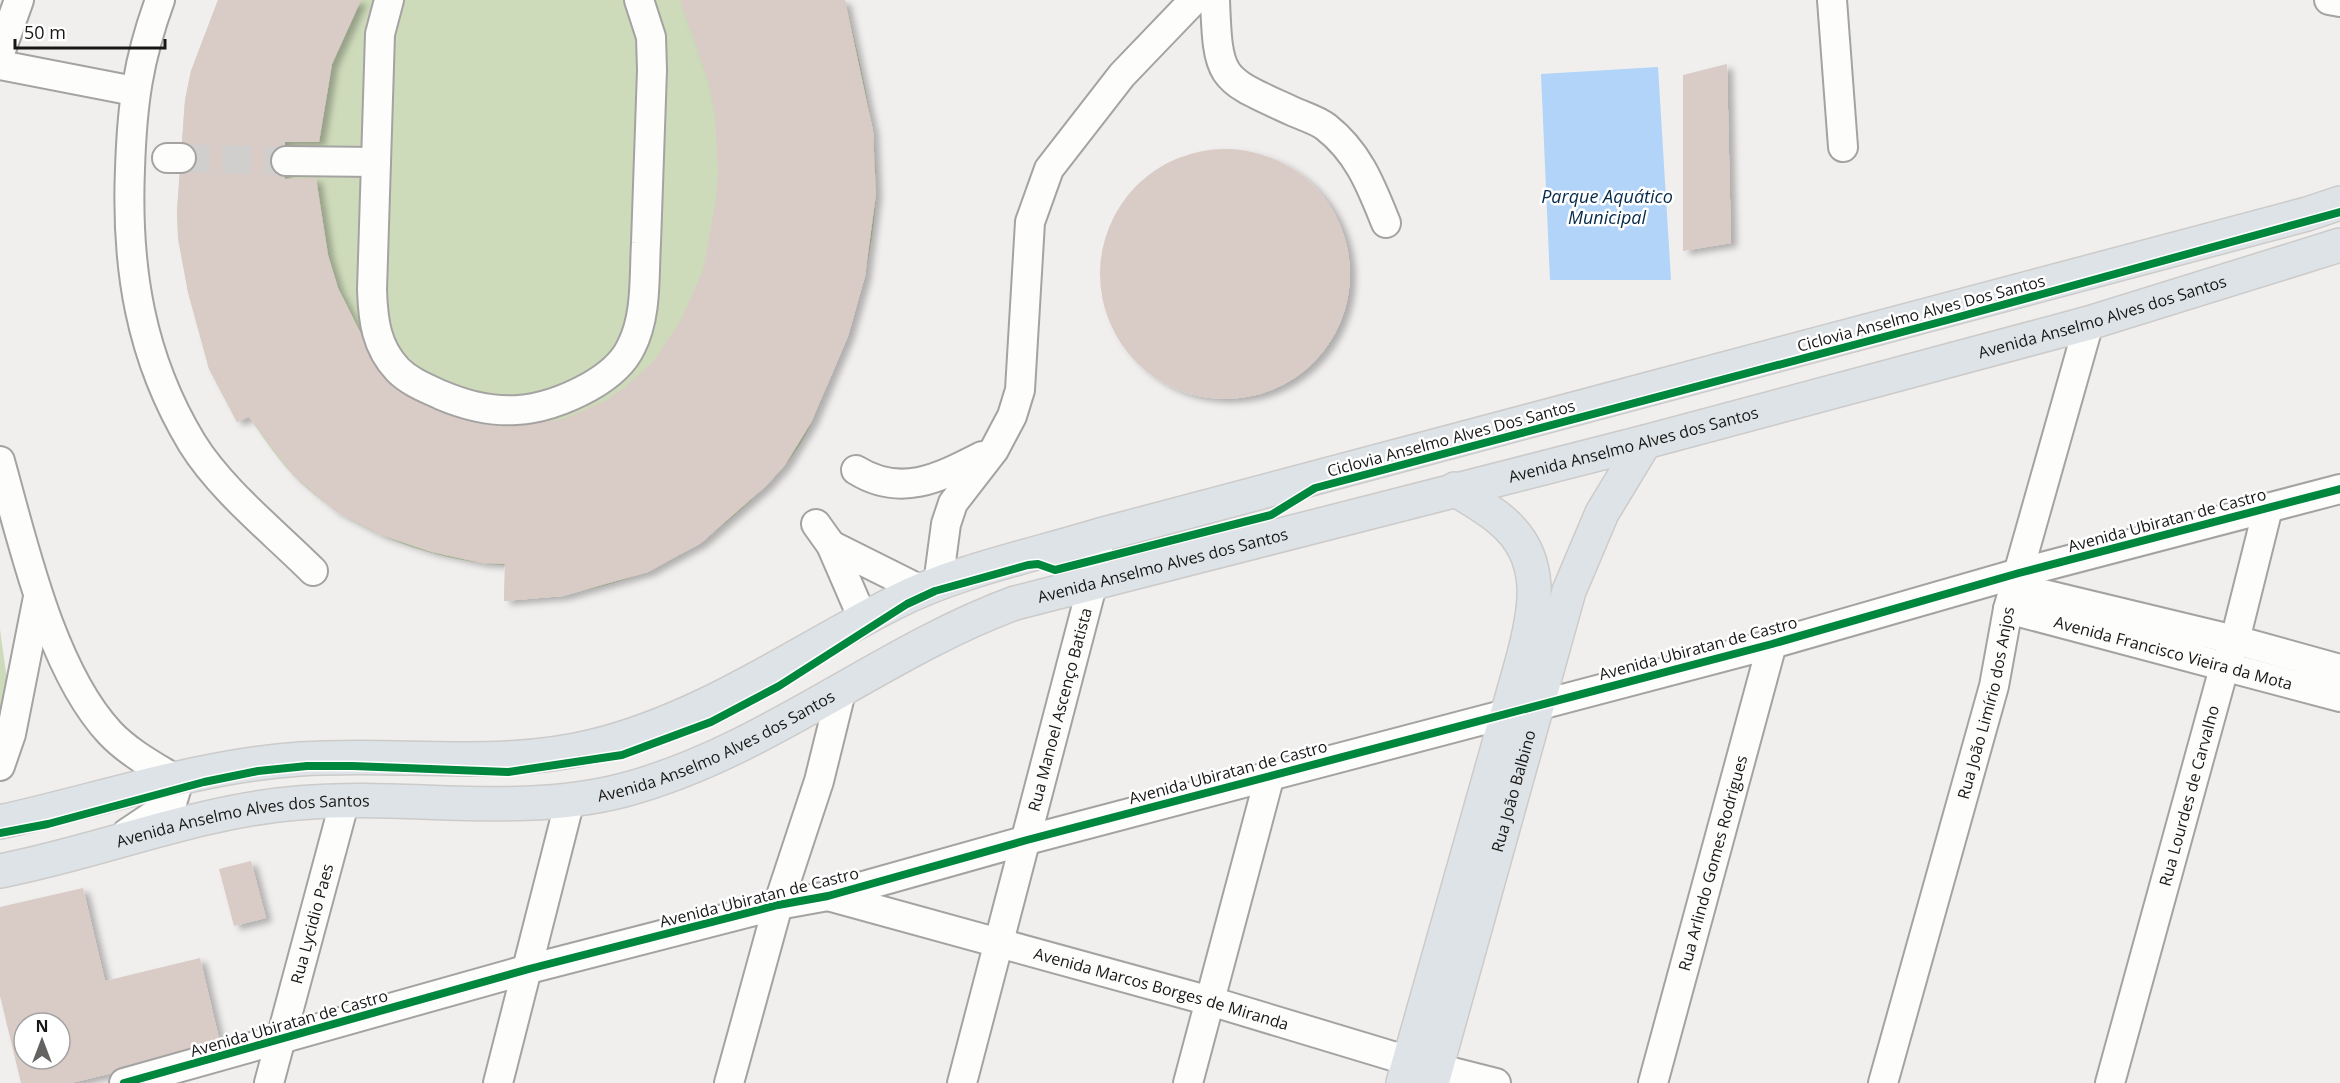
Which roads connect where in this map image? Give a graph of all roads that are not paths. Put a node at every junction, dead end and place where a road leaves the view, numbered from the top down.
1 (160, 0) edge
2 (389, 0) edge
3 (639, 0) edge
4 (1194, 0) edge
5 (1215, 0) edge
6 (1832, 0) edge
7 (2329, 0) edge
8 (2340, 2) edge
9 (10, 12) edge
10 (0, 53) edge
11 (0, 65) edge
12 (134, 91) junction
13 (1843, 147) dead end
14 (286, 161) tunnel mouth
15 (375, 162) junction
16 (2340, 203) edge
17 (2307, 214) junction
18 (1386, 223) dead end
19 (2329, 248) edge
20 (2089, 322) junction
21 (1645, 442) junction
22 (994, 450) junction
23 (0, 461) edge
24 (856, 470) dead end
25 (1455, 489) junction
26 (2340, 489) edge
27 (2268, 508) junction
28 (1100, 535) junction
29 (313, 572) dead end
30 (1093, 582) junction
31 (930, 587) junction
32 (2014, 590) junction
33 (38, 597) junction
34 (863, 619) junction
35 (2235, 640) junction
36 (1772, 644) junction
37 (2224, 668) junction
38 (2340, 669) edge
39 (841, 692) junction
40 (2340, 698) edge
41 (1523, 708) junction
42 (0, 766) edge
43 (1270, 775) junction
44 (173, 778) junction
45 (345, 800) junction
46 (570, 800) junction
47 (0, 822) edge
48 (1027, 840) junction
49 (112, 842) junction
50 (0, 871) edge
51 (828, 896) junction
52 (778, 905) junction
53 (999, 942) junction
54 (529, 969) junction
55 (1210, 1001) junction
56 (281, 1039) junction
57 (1420, 1074) edge
58 (124, 1083) edge
59 (269, 1083) edge
60 (498, 1083) edge
61 (729, 1083) edge
62 (962, 1083) edge
63 (1188, 1083) edge
64 (1496, 1083) edge
65 (1653, 1083) edge
66 (1883, 1083) edge
67 (2110, 1083) edge

1 - 12 street
2 - 15 street
3 - 15 street
4 - 22 street
5 - 18 street
6 - 13 street
7 - 8 street
9 - 10 street
11 - 12 street
12 - 29 street
14 - 15 street
16 - 17 main road
17 - 19 main road
17 - 28 main road
19 - 20 main road, Avenida Anselmo Alves dos Santos
20 - 21 main road, Avenida Anselmo Alves dos Santos
20 - 32 street, Rua João Limírio dos Anjos
21 - 25 main road, Avenida Anselmo Alves dos Santos
21 - 41 main road, Rua João Balbino
22 - 24 street
22 - 31 street
23 - 33 street
25 - 30 main road, Avenida Anselmo Alves dos Santos
25 - 41 main road, Rua João Balbino
26 - 27 street, Avenida Ubiratan de Castro
27 - 32 street, Avenida Ubiratan de Castro
27 - 35 street, Rua Lourdes de Carvalho
28 - 30 street, Rua Manoel Ascenço Batista
28 - 31 main road
30 - 39 main road, Avenida Anselmo Alves dos Santos
30 - 48 street, Rua Manoel Ascenço Batista
31 - 34 main road
31 - 34 street
32 - 35 street, Avenida Francisco Vieira da Mota
32 - 36 street, Avenida Ubiratan de Castro
32 - 37 street, Avenida Francisco Vieira da Mota
32 - 66 street, Rua João Limírio dos Anjos
33 - 42 street
33 - 44 street
34 - 44 main road
35 - 37 street, Rua Lourdes de Carvalho
35 - 38 street, Avenida Francisco Vieira da Mota
36 - 41 street, Avenida Ubiratan de Castro
36 - 65 street, Rua Arlindo Gomes Rodrigues
37 - 40 street, Avenida Francisco Vieira da Mota
37 - 67 street, Rua Lourdes de Carvalho
39 - 46 main road, Avenida Anselmo Alves dos Santos
39 - 52 street
41 - 43 street, Avenida Ubiratan de Castro
41 - 57 main road, Rua João Balbino
43 - 48 street, Avenida Ubiratan de Castro
43 - 55 street
44 - 47 main road
44 - 49 street
45 - 46 main road, Avenida Anselmo Alves dos Santos
45 - 49 main road, Avenida Anselmo Alves dos Santos
45 - 56 street, Rua Lycidio Paes
46 - 54 street
48 - 51 street, Avenida Ubiratan de Castro
48 - 53 street, Rua Manoel Ascenço Batista
49 - 50 main road, Avenida Anselmo Alves dos Santos
51 - 52 street, Avenida Ubiratan de Castro
51 - 53 street, Avenida Marcos Borges de Miranda
52 - 54 street, Avenida Ubiratan de Castro
52 - 61 street
53 - 55 street, Avenida Marcos Borges de Miranda
53 - 62 street, Rua Manoel Ascenço Batista
54 - 56 street, Avenida Ubiratan de Castro
54 - 60 street
55 - 57 street, Avenida Marcos Borges de Miranda
55 - 63 street
56 - 58 street, Avenida Ubiratan de Castro
56 - 59 street, Rua Lycidio Paes
57 - 64 street, Avenida Marcos Borges de Miranda

